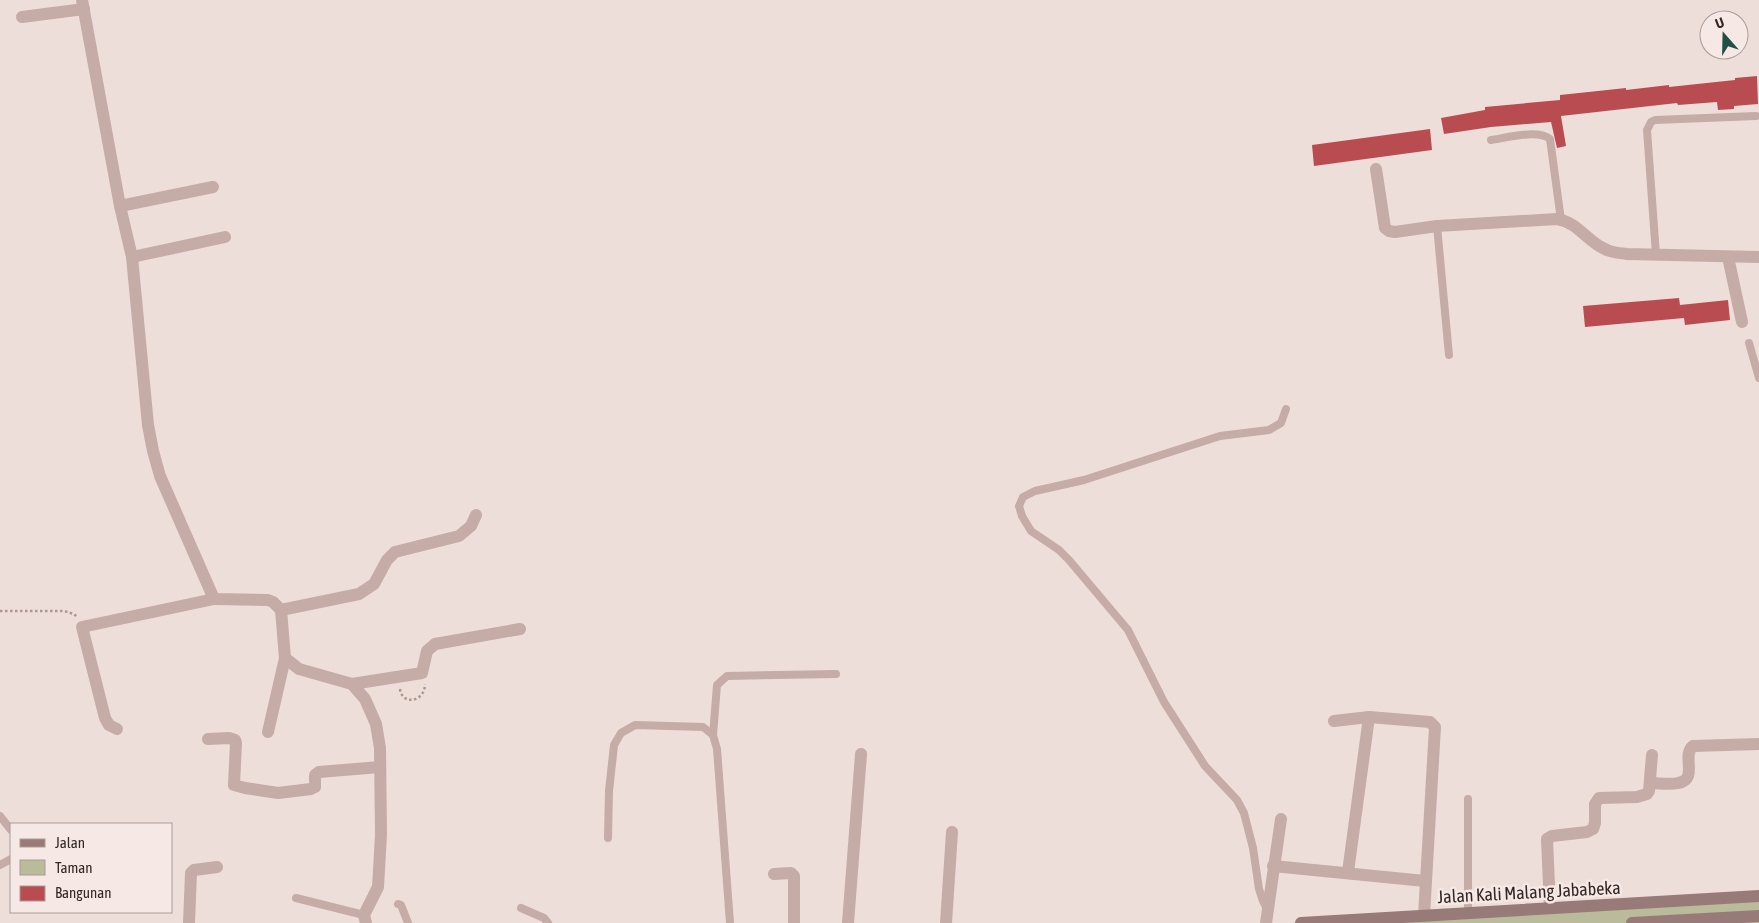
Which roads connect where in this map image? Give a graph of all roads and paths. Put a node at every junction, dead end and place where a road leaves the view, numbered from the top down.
1 (83, 5) edge
2 (22, 16) dead end
3 (1756, 116) dead end
4 (1492, 140) dead end
5 (1376, 169) dead end
6 (213, 186) dead end
7 (120, 206) junction
8 (1561, 220) junction
9 (1437, 226) junction
10 (225, 237) dead end
11 (1656, 255) junction
12 (1728, 257) junction
13 (1759, 257) edge
14 (132, 258) junction
15 (1742, 322) dead end
16 (1749, 343) dead end
17 (1449, 355) dead end
18 (1759, 378) edge
19 (1286, 409) dead end
20 (476, 515) dead end
21 (214, 599) junction
22 (281, 610) junction
23 (0, 611) edge
24 (82, 627) junction
25 (520, 629) dead end
26 (285, 658) junction
27 (422, 673) junction
28 (836, 674) dead end
29 (404, 676) junction
30 (352, 684) junction
31 (1369, 717) junction
32 (1334, 721) dead end
33 (117, 729) dead end
34 (268, 732) dead end
35 (712, 734) junction
36 (208, 738) dead end
37 (1759, 744) edge
38 (861, 754) dead end
39 (1652, 755) dead end
40 (380, 767) junction
41 (1650, 783) junction
42 (1468, 799) dead end
43 (0, 816) edge
44 (1281, 819) dead end
45 (10, 829) edge
46 (952, 832) dead end
47 (608, 838) dead end
48 (1273, 866) junction
49 (217, 867) dead end
50 (1348, 872) junction
51 (774, 874) dead end
52 (1425, 881) junction
53 (1759, 896) edge
54 (296, 898) dead end
55 (398, 904) dead end
56 (521, 908) dead end
57 (1268, 909) junction
58 (1550, 909) junction
59 (1468, 914) junction
60 (1424, 916) junction
61 (1759, 916) edge
62 (365, 919) edge
63 (190, 923) edge
64 (408, 923) edge
65 (548, 923) edge
66 (730, 923) edge
67 (794, 923) edge
68 (848, 923) edge
69 (946, 923) edge
70 (1266, 923) edge
71 (1301, 923) edge
72 (1632, 923) edge

1 - 2 street
1 - 7 street
3 - 11 lane
4 - 8 lane
5 - 9 street
6 - 7 street
7 - 14 street
8 - 9 street
8 - 11 street
9 - 17 lane
10 - 14 street
11 - 12 street
12 - 13 street
12 - 15 street
14 - 21 street
16 - 18 lane
19 - 57 lane
20 - 22 street
21 - 22 street
21 - 24 street
22 - 26 street
23 - 24 path
24 - 33 street
25 - 27 street
26 - 30 street
26 - 34 street
27 - 29 street
27 - 29 path
28 - 35 lane
29 - 30 street
30 - 40 street
31 - 32 street
31 - 50 street
31 - 52 street
35 - 47 lane
35 - 66 lane
36 - 40 street
37 - 41 street
38 - 68 street
39 - 41 street
40 - 62 street
41 - 58 street
42 - 59 lane
43 - 45 lane
44 - 48 street
46 - 69 street
48 - 50 street
48 - 57 street
49 - 63 street
50 - 52 street
51 - 67 street
52 - 60 street
53 - 58 main road, Jalan Kali Malang Jababeka
54 - 62 lane
55 - 64 lane
56 - 65 lane
57 - 70 street
58 - 59 main road, Jalan Kali Malang Jababeka
59 - 60 main road, Jalan Kali Malang Jababeka
60 - 71 main road, Jalan Kali Malang Jababeka
61 - 72 main road

